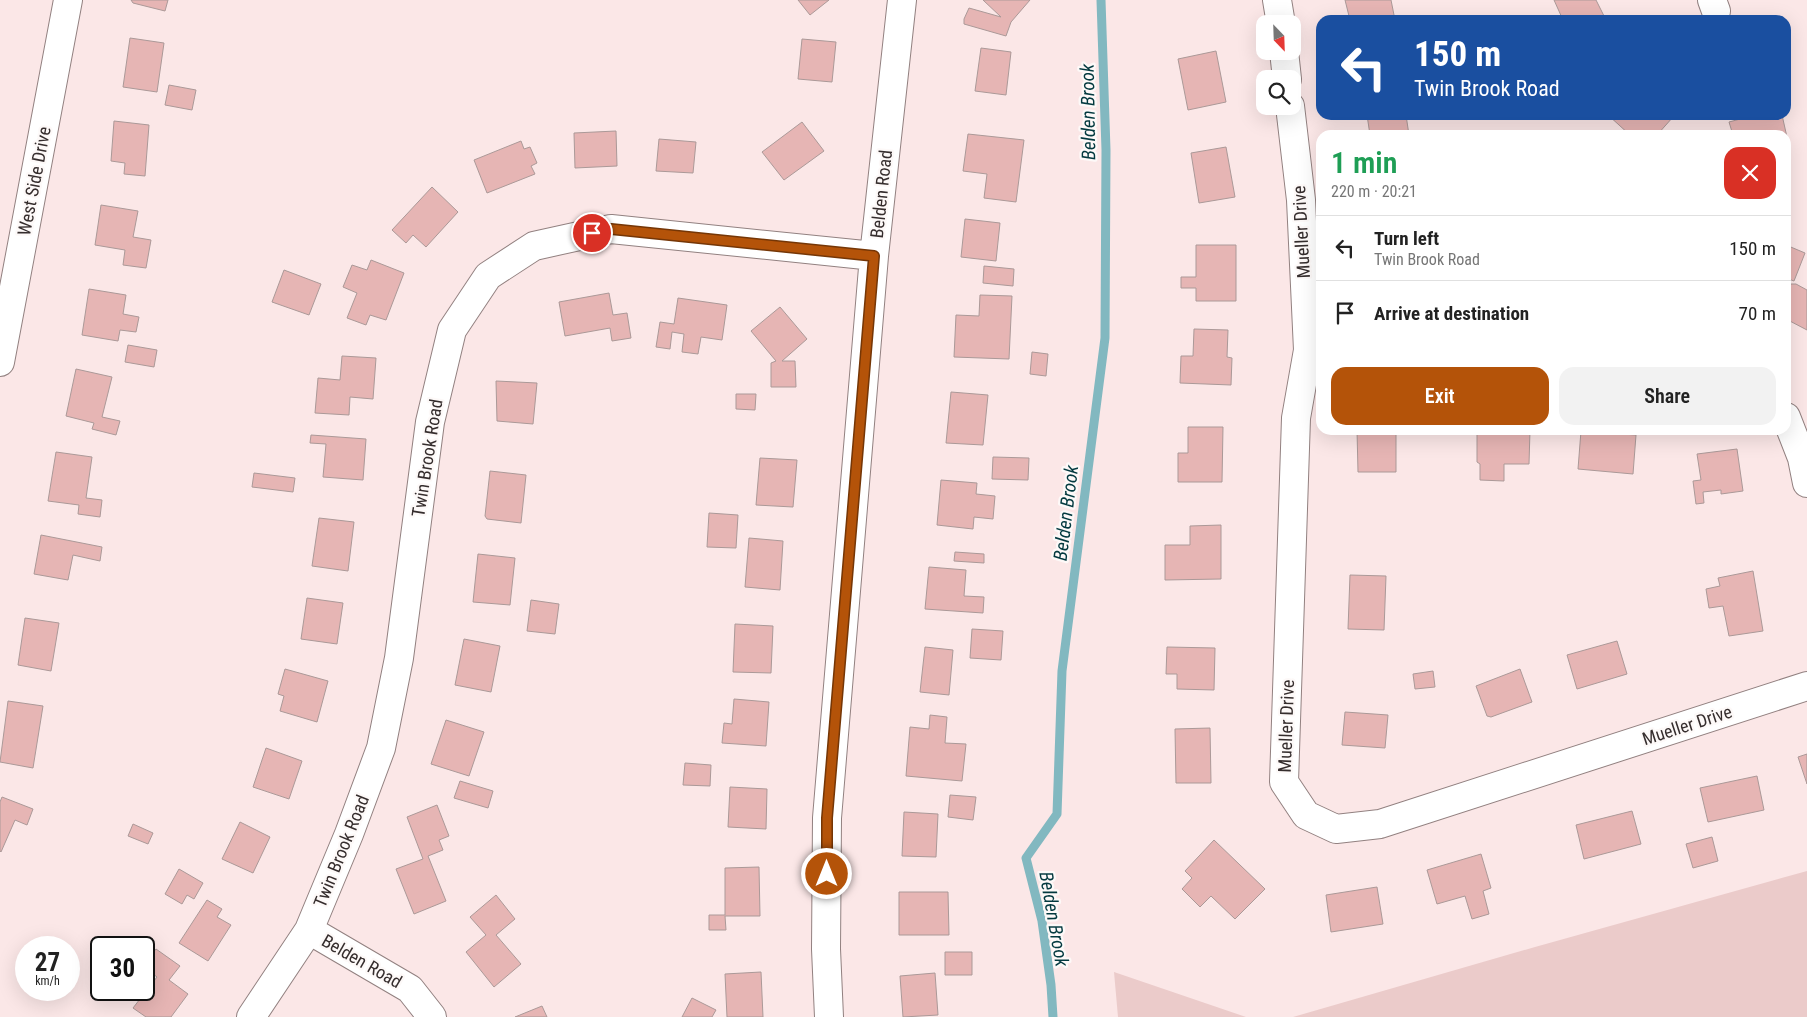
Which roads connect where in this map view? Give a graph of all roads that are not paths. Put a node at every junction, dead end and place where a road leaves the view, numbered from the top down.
1 (68, 0) edge
2 (902, 0) edge
3 (1277, 0) edge
4 (1280, 15) edge
5 (1291, 115) edge
6 (874, 256) junction
7 (1314, 351) edge
8 (0, 362) edge
9 (1791, 430) edge
10 (1807, 483) edge
11 (1807, 686) edge
12 (309, 930) junction
13 (251, 1017) edge
14 (432, 1017) edge
15 (829, 1017) edge

1 - 8 street, West Side Drive
2 - 6 street, Belden Road
3 - 4 street
5 - 7 street, Mueller Drive
6 - 12 street, Twin Brook Road
6 - 15 street, Belden Road
7 - 11 street, Mueller Drive
9 - 10 street
12 - 13 street, Twin Brook Road
12 - 14 street, Belden Road

